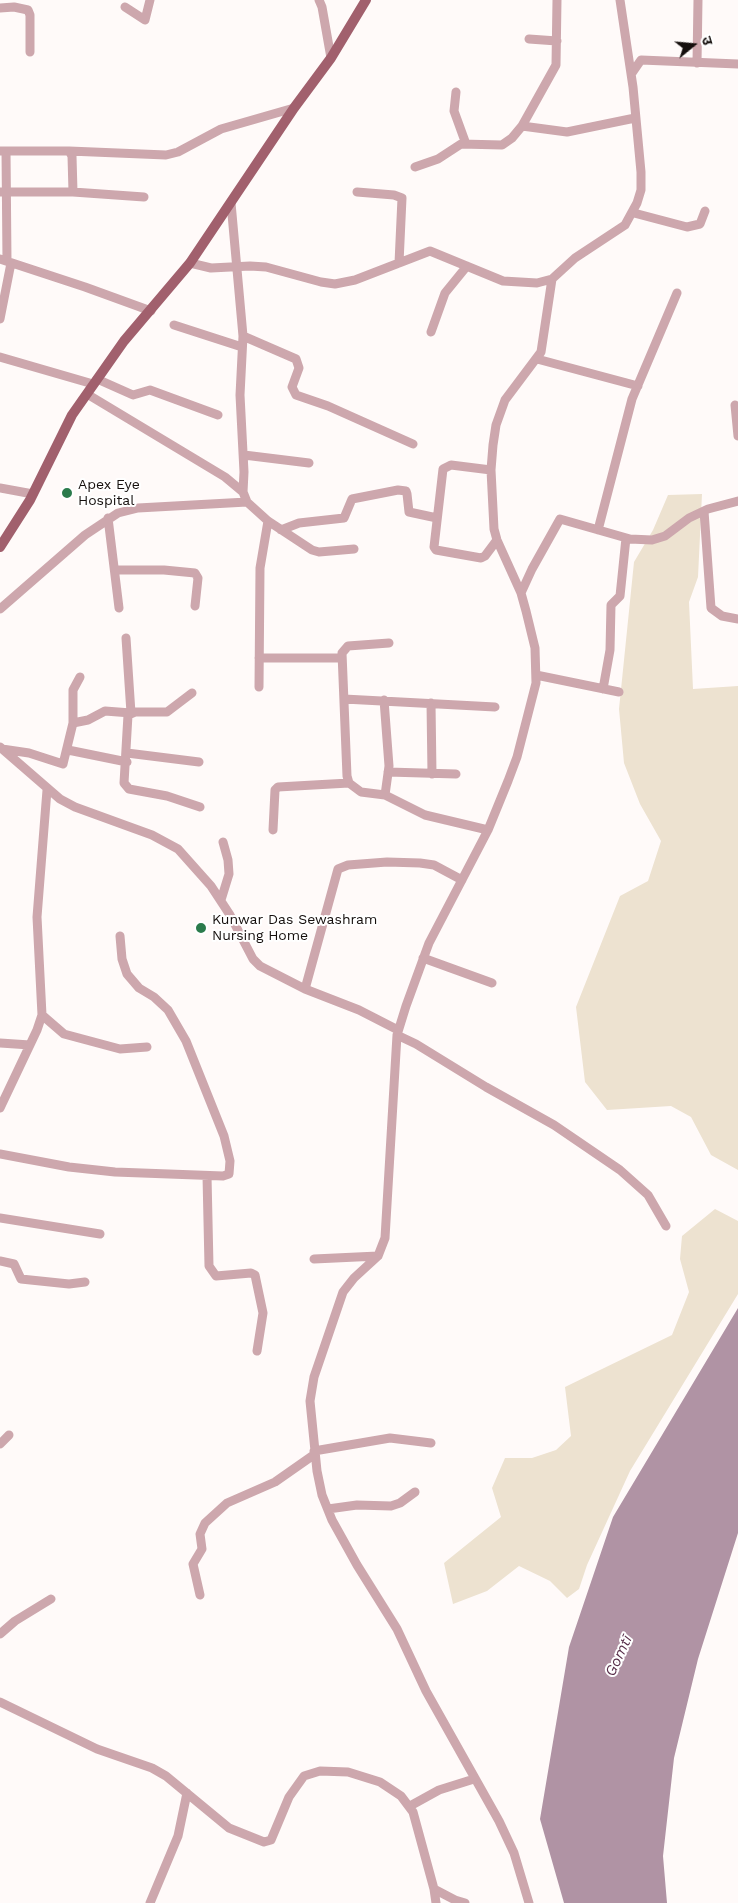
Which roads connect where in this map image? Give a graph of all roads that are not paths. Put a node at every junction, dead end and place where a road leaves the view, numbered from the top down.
1 (150, 0) edge
2 (319, 0) edge
3 (366, 0) edge
4 (557, 0) edge
5 (620, 0) edge
6 (698, 0) edge
7 (0, 8) edge
8 (125, 8) dead end
9 (529, 38) dead end
10 (557, 41) junction
11 (30, 52) dead end
12 (331, 58) junction
13 (697, 63) junction
14 (738, 64) edge
15 (632, 73) junction
16 (456, 92) dead end
17 (294, 108) junction
18 (635, 118) junction
19 (522, 126) junction
20 (466, 144) junction
21 (3, 151) edge
22 (68, 151) junction
23 (416, 167) dead end
24 (3, 192) edge
25 (72, 192) junction
26 (357, 192) dead end
27 (144, 197) dead end
28 (231, 203) junction
29 (705, 211) dead end
30 (634, 213) junction
31 (6, 261) edge
32 (190, 263) junction
33 (399, 263) junction
34 (237, 266) junction
35 (467, 266) junction
36 (552, 279) junction
37 (677, 293) dead end
38 (151, 311) junction
39 (0, 315) edge
40 (174, 326) dead end
41 (431, 332) dead end
42 (243, 336) junction
43 (242, 347) junction
44 (0, 357) edge
45 (537, 359) junction
46 (95, 382) junction
47 (638, 386) junction
48 (87, 394) junction
49 (735, 405) dead end
50 (218, 415) dead end
51 (738, 436) edge
52 (413, 444) dead end
53 (244, 455) junction
54 (309, 462) dead end
55 (491, 470) junction
56 (0, 488) edge
57 (242, 492) junction
58 (32, 494) junction
59 (738, 501) edge
60 (248, 502) junction
61 (704, 511) junction
62 (108, 518) junction
63 (437, 518) junction
64 (268, 521) junction
65 (281, 530) junction
66 (598, 530) junction
67 (626, 538) junction
68 (497, 540) junction
69 (0, 547) edge
70 (354, 549) dead end
71 (115, 570) junction
72 (521, 594) junction
73 (195, 606) dead end
74 (119, 608) dead end
75 (0, 609) edge
76 (738, 619) edge
77 (126, 638) dead end
78 (389, 643) dead end
79 (259, 658) junction
80 (342, 658) junction
81 (536, 674) junction
82 (80, 676) dead end
83 (259, 687) dead end
84 (603, 689) junction
85 (192, 692) dead end
86 (619, 692) dead end
87 (344, 699) junction
88 (384, 700) junction
89 (431, 703) junction
90 (495, 707) dead end
91 (131, 713) junction
92 (72, 723) junction
93 (1, 748) edge
94 (68, 750) junction
95 (127, 758) junction
96 (199, 762) dead end
97 (388, 772) junction
98 (432, 774) junction
99 (456, 774) dead end
100 (350, 783) junction
101 (47, 790) junction
102 (385, 795) junction
103 (200, 807) dead end
104 (273, 830) dead end
105 (488, 830) junction
106 (222, 842) dead end
107 (462, 880) junction
108 (221, 900) junction
109 (120, 936) dead end
110 (424, 958) junction
111 (492, 983) dead end
112 (304, 989) junction
113 (42, 1015) junction
114 (398, 1032) junction
115 (0, 1043) edge
116 (30, 1044) junction
117 (147, 1047) dead end
118 (4, 1090) edge
119 (0, 1108) edge
120 (0, 1154) edge
121 (208, 1176) junction
122 (0, 1218) edge
123 (666, 1226) dead end
124 (100, 1234) dead end
125 (378, 1256) junction
126 (314, 1259) dead end
127 (0, 1261) edge
128 (85, 1282) dead end
129 (257, 1351) dead end
130 (9, 1435) dead end
131 (431, 1443) dead end
132 (0, 1444) edge
133 (314, 1453) junction
134 (415, 1492) dead end
135 (328, 1509) junction
136 (200, 1595) dead end
137 (51, 1599) dead end
138 (0, 1634) edge
139 (0, 1702) edge
140 (474, 1779) junction
141 (187, 1793) junction
142 (410, 1806) junction
143 (434, 1889) junction
144 (150, 1903) edge
145 (436, 1903) edge
146 (465, 1903) edge
147 (529, 1903) edge

1 - 8 street
2 - 12 street
3 - 12 main road
4 - 10 street
5 - 15 street
6 - 13 street
7 - 11 street
9 - 10 street
10 - 19 street
12 - 17 main road
13 - 14 street
13 - 15 street
15 - 18 street
16 - 20 street
17 - 22 street
17 - 28 main road
18 - 19 street
18 - 30 street
19 - 20 street
20 - 23 street
21 - 22 street
21 - 24 street
22 - 25 street
24 - 25 street
24 - 31 street
25 - 27 street
26 - 33 street
28 - 32 main road
28 - 34 street
29 - 30 street
30 - 36 street
31 - 38 street
31 - 39 street
32 - 34 street
32 - 38 main road
33 - 34 street
33 - 35 street
34 - 42 street
35 - 36 street
35 - 41 street
36 - 45 street
37 - 47 street
38 - 46 main road
40 - 43 street
42 - 43 street
42 - 52 street
43 - 53 street
44 - 46 street
45 - 47 street
45 - 55 street
46 - 48 main road
46 - 50 street
47 - 66 street
48 - 57 street
48 - 58 main road
49 - 51 street
53 - 54 street
53 - 57 street
55 - 63 street
55 - 68 street
56 - 58 street
57 - 60 street
58 - 69 main road
59 - 61 street
60 - 62 street
60 - 64 street
61 - 67 street
61 - 76 street
62 - 71 street
62 - 75 street
63 - 65 street
63 - 68 street
64 - 65 street
64 - 79 street
65 - 70 street
66 - 67 street
66 - 72 street
67 - 84 street
68 - 72 street
71 - 73 street
71 - 74 street
72 - 81 street
77 - 91 street
78 - 80 street
79 - 80 street
79 - 83 street
80 - 87 street
81 - 84 street
81 - 105 street
82 - 92 street
84 - 86 street
85 - 91 street
87 - 88 street
87 - 100 street
88 - 89 street
88 - 97 street
89 - 90 street
89 - 98 street
91 - 92 street
91 - 95 street
92 - 94 street
93 - 94 street
93 - 101 street
94 - 95 street
95 - 96 street
95 - 103 street
97 - 98 street
97 - 102 street
98 - 99 street
100 - 102 street
100 - 104 street
101 - 108 street
101 - 113 street
102 - 105 street
105 - 107 street
106 - 108 street
107 - 110 street
107 - 112 street
108 - 112 street
109 - 121 street
110 - 111 street
110 - 114 street
112 - 114 street
113 - 116 street
113 - 117 street
114 - 123 street
114 - 125 street
115 - 116 street
116 - 118 street
118 - 119 street
120 - 121 street
121 - 129 street
122 - 124 street
125 - 126 street
125 - 133 street
127 - 128 street
130 - 132 street
131 - 133 street
133 - 135 street
133 - 136 street
134 - 135 street
135 - 140 street
137 - 138 street
139 - 141 street
140 - 142 street
140 - 147 street
141 - 142 street
141 - 144 street
142 - 143 street
143 - 145 street
143 - 146 street

